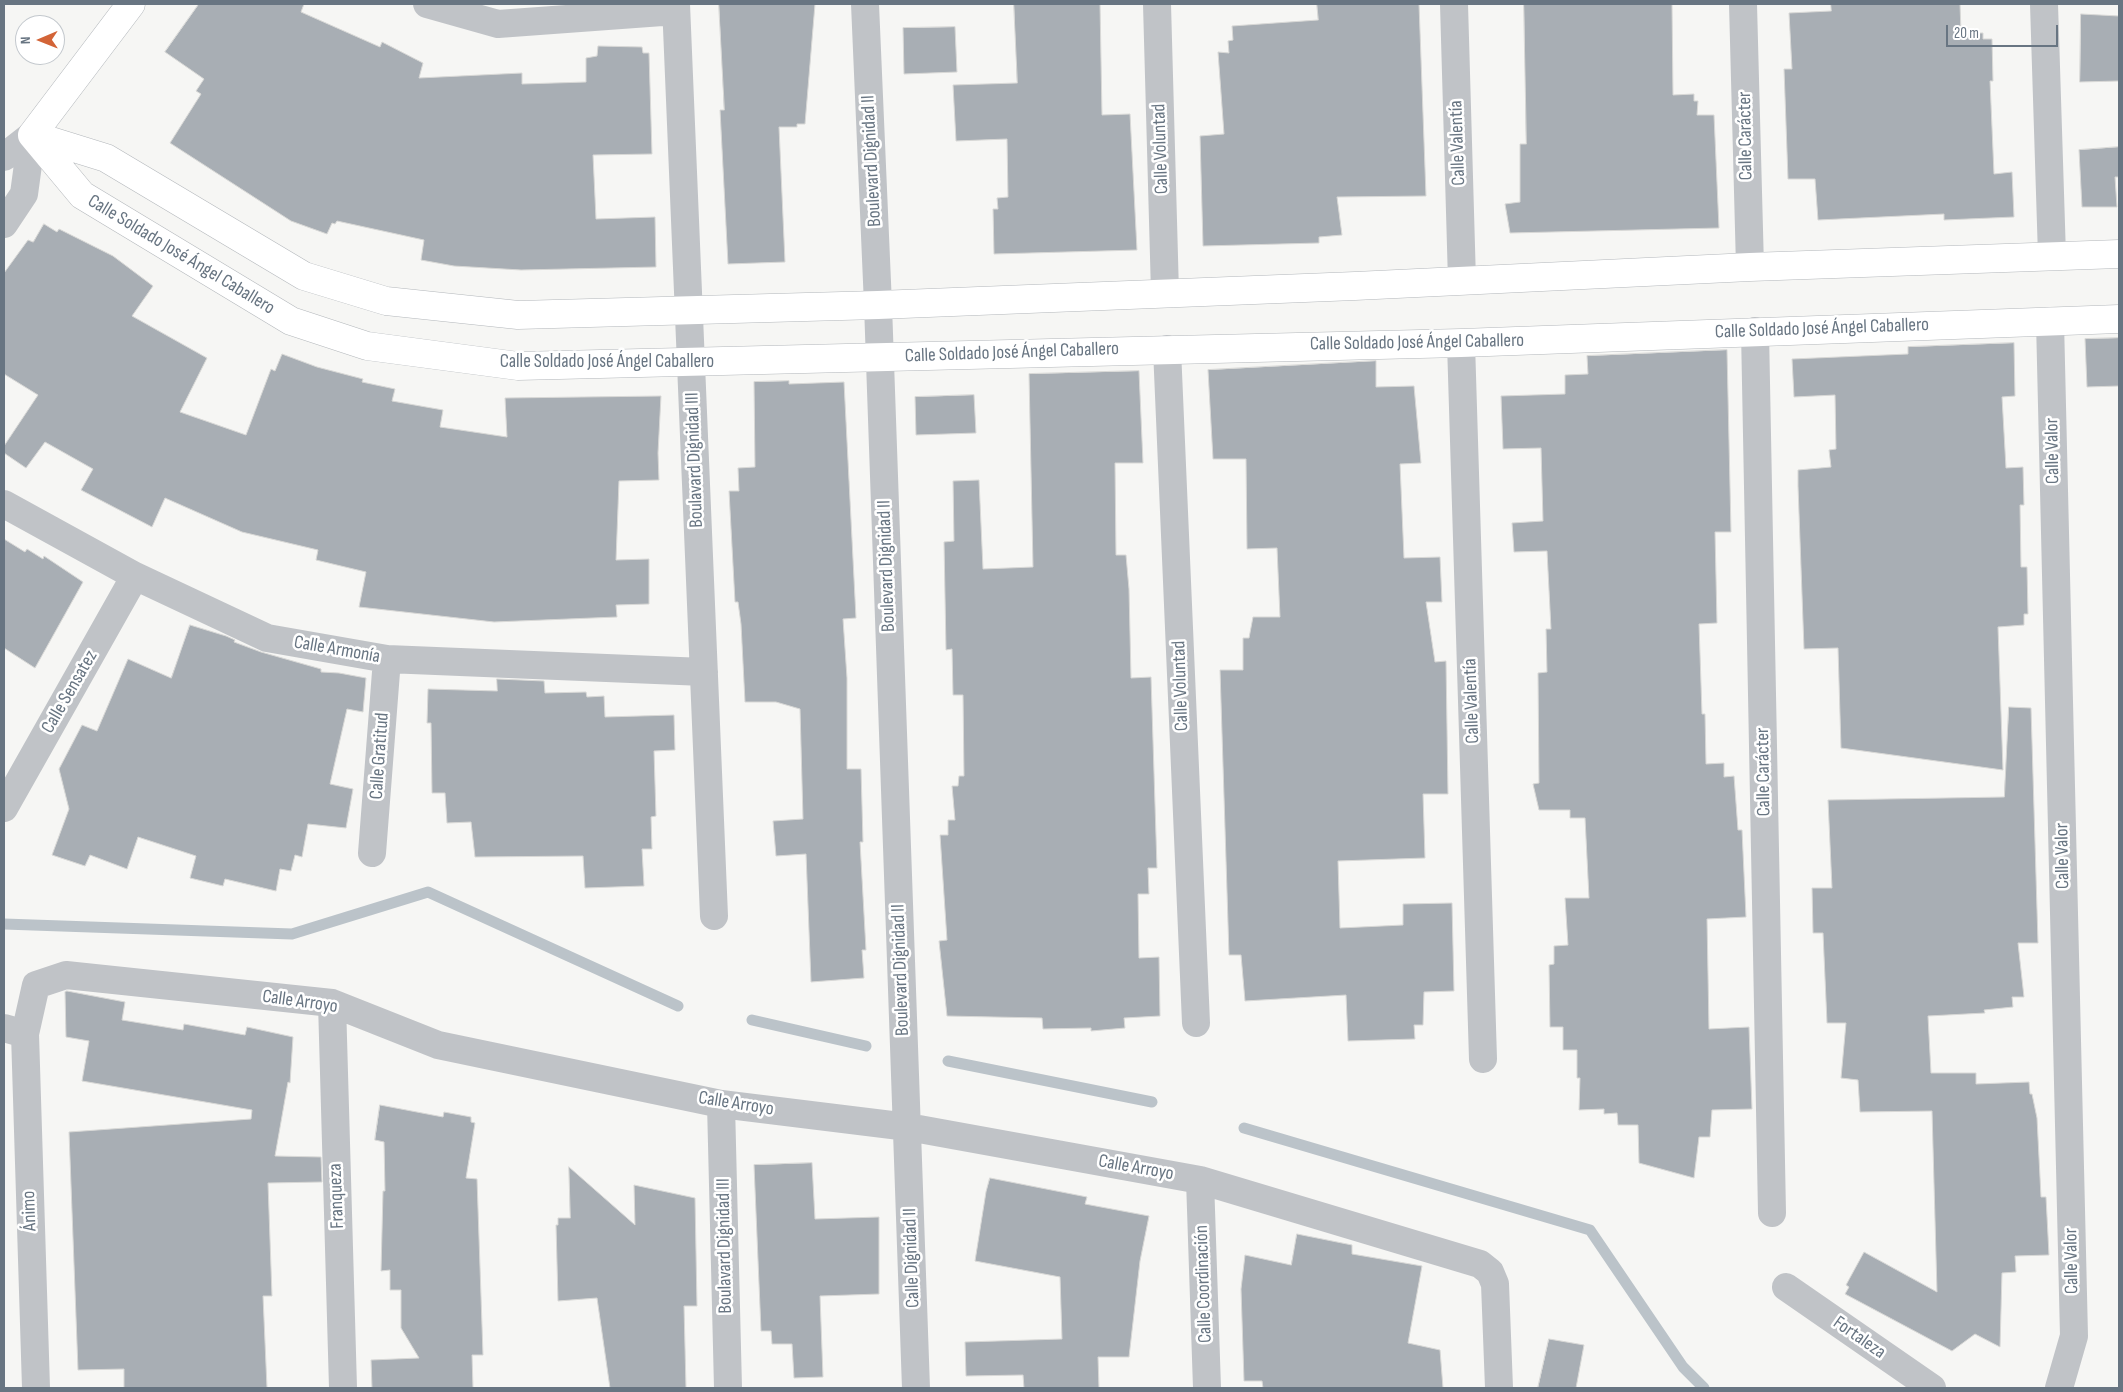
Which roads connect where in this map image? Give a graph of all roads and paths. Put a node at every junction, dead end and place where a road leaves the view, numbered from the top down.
1 (130, 4) edge
2 (427, 4) edge
3 (865, 4) edge
4 (1156, 4) edge
5 (1454, 4) edge
6 (1743, 4) edge
7 (2044, 4) edge
8 (676, 7) edge
9 (32, 135) junction
10 (4, 157) edge
11 (4, 224) edge
12 (2119, 254) edge
13 (2052, 256) junction
14 (1750, 267) junction
15 (1462, 281) junction
16 (1165, 294) junction
17 (878, 305) junction
18 (689, 312) junction
19 (2119, 319) edge
20 (2050, 321) junction
21 (1755, 331) junction
22 (1461, 343) junction
23 (1167, 349) junction
24 (879, 357) junction
25 (691, 363) junction
26 (4, 504) edge
27 (135, 576) junction
28 (387, 659) junction
29 (704, 672) junction
30 (4, 808) edge
31 (372, 853) dead end
32 (714, 916) dead end
33 (332, 1003) junction
34 (1196, 1023) dead end
35 (14, 1031) edge
36 (1483, 1058) dead end
37 (721, 1104) junction
38 (908, 1127) junction
39 (1200, 1180) junction
40 (1772, 1213) dead end
41 (1786, 1287) dead end
42 (36, 1388) edge
43 (343, 1388) edge
44 (728, 1388) edge
45 (916, 1388) edge
46 (1208, 1388) edge
47 (1499, 1388) edge
48 (1932, 1388) edge
49 (2059, 1388) edge

1 - 9 street
2 - 8 street
3 - 17 street, Boulevard Dignidad II
4 - 16 street, Calle Voluntad
5 - 15 street, Calle Valentía
6 - 14 street, Calle Carácter
7 - 13 street
8 - 18 street, Boulavard Dignidad III
9 - 10 street
9 - 11 street
9 - 18 street
9 - 25 street, Calle Soldado José Ángel Caballero
12 - 13 street
13 - 14 street
14 - 15 street
15 - 16 street
16 - 17 street
17 - 18 street
17 - 24 street, Boulevard Dignidad II
18 - 25 street, Boulavard Dignidad III
19 - 20 street, Calle Soldado José Ángel Caballero
20 - 21 street, Calle Soldado José Ángel Caballero
20 - 49 street, Calle Valor
21 - 22 street, Calle Soldado José Ángel Caballero
21 - 40 street, Calle Carácter
22 - 23 street, Calle Soldado José Ángel Caballero
22 - 36 street, Calle Valentía
23 - 24 street, Calle Soldado José Ángel Caballero
23 - 34 street, Calle Voluntad
24 - 25 street, Calle Soldado José Ángel Caballero
24 - 38 street, Boulevard Dignidad II
25 - 29 street, Boulavard Dignidad III
26 - 27 street, Calle Armonía
27 - 28 street, Calle Armonía
27 - 30 street, Calle Sensatez
28 - 29 street, Calle Armonía
28 - 31 street, Calle Gratitud
29 - 32 street, Boulavard Dignidad III
33 - 35 street, Calle Arroyo
33 - 37 street, Calle Arroyo
33 - 43 street, Franqueza
35 - 42 street, Ánimo
37 - 38 street, Calle Arroyo
37 - 44 street, Boulavard Dignidad III
38 - 39 street, Calle Arroyo
38 - 45 street, Calle Dignidad II
39 - 46 street, Calle Coordinación
39 - 47 street, Calle Arroyo
41 - 48 street, Fortaleza

